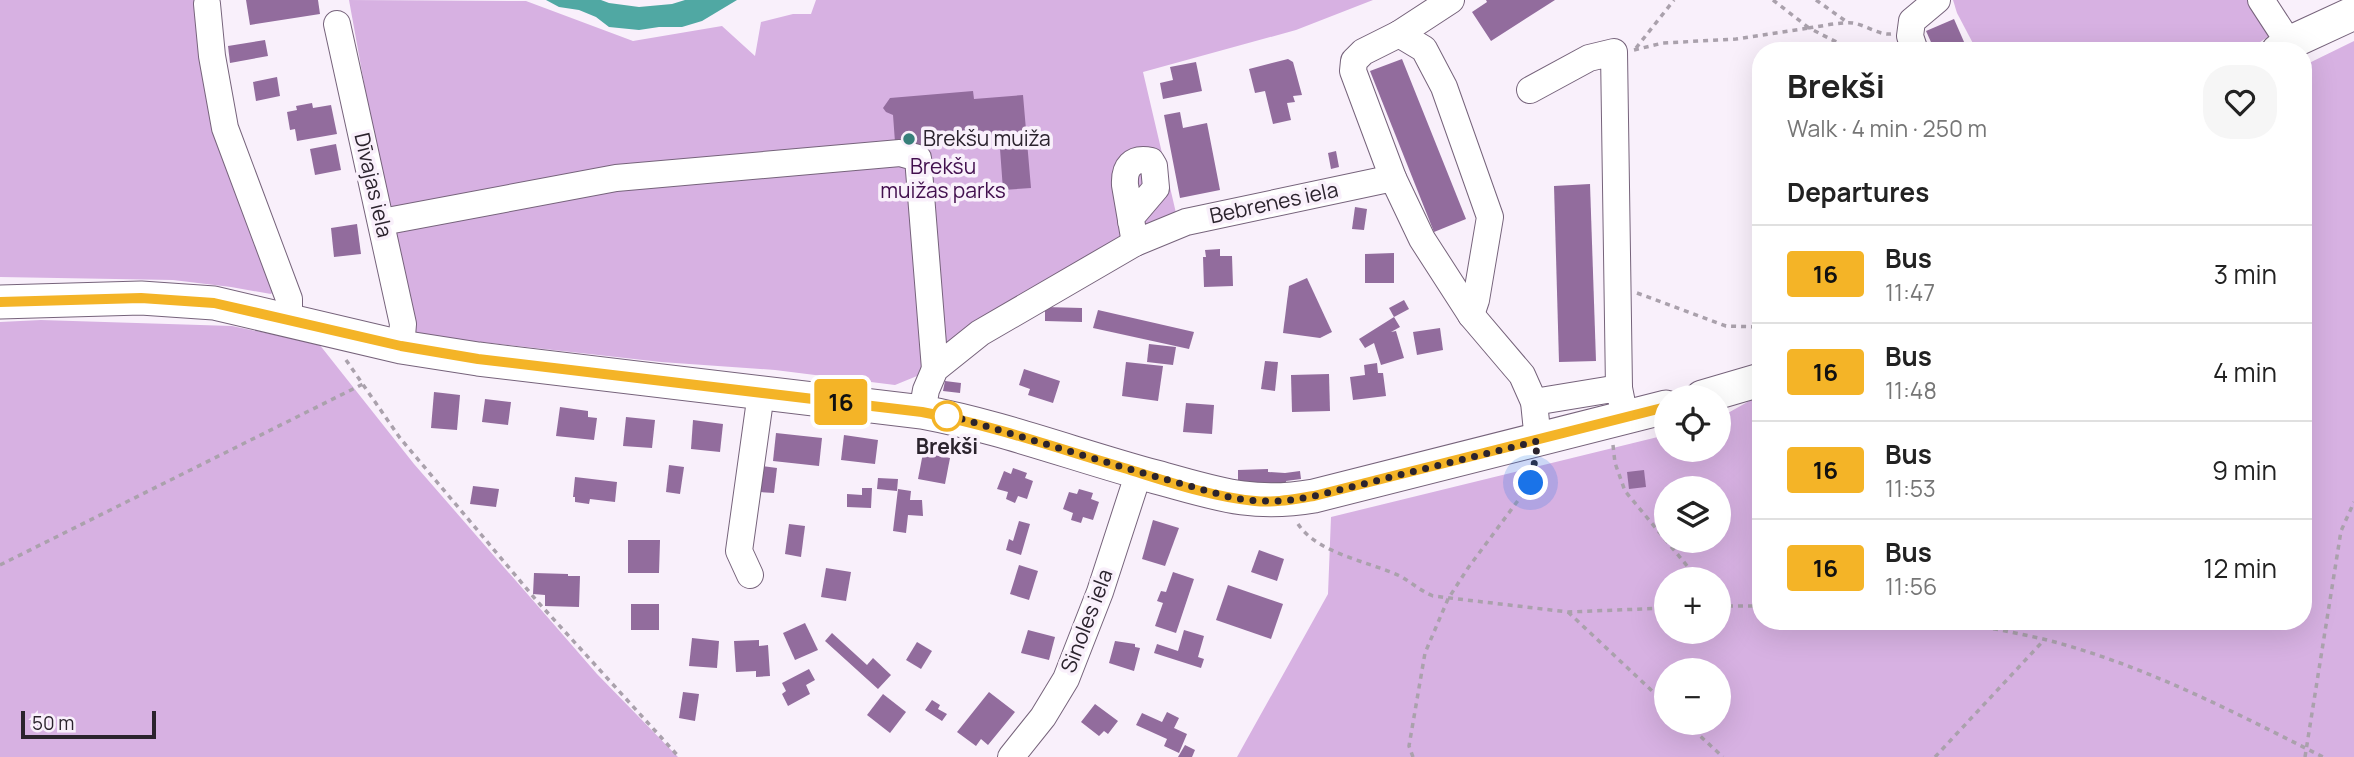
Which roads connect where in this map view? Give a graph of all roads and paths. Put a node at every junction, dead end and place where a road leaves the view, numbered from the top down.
1 (1451, 0) edge
2 (1674, 0) edge
3 (1773, 0) edge
4 (1816, 0) edge
5 (1937, 0) edge
6 (2261, 0) edge
7 (207, 4) dead end
8 (2354, 13) edge
9 (1849, 23) junction
10 (337, 24) dead end
11 (1809, 28) junction
12 (1399, 34) junction
13 (1836, 42) edge
14 (1912, 42) edge
15 (1913, 42) edge
16 (2282, 42) edge
17 (2294, 42) edge
18 (1624, 51) junction
19 (1530, 90) dead end
20 (1393, 178) junction
21 (382, 222) junction
22 (1619, 286) junction
23 (0, 302) edge
24 (1471, 315) junction
25 (289, 319) junction
26 (1752, 327) edge
27 (324, 329) junction
28 (401, 346) junction
29 (935, 369) junction
30 (1752, 382) edge
31 (363, 384) junction
32 (1731, 388) edge
33 (761, 393) junction
34 (1534, 402) junction
35 (1654, 408) edge
36 (1619, 410) junction
37 (922, 412) junction
38 (1538, 441) junction
39 (1139, 472) junction
40 (1285, 501) junction
41 (2354, 502) edge
42 (0, 565) edge
43 (1688, 567) edge
44 (750, 575) dead end
45 (1448, 599) junction
46 (1731, 606) edge
47 (1752, 606) edge
48 (1654, 608) edge
49 (1568, 612) junction
50 (2000, 630) edge
51 (2045, 639) junction
52 (1654, 693) edge
53 (1699, 735) edge
54 (2306, 749) junction
55 (679, 757) edge
56 (1011, 757) edge
57 (1413, 757) edge
58 (1723, 757) edge
59 (1935, 757) edge
60 (2305, 757) edge
61 (2323, 757) edge

1 - 12 street
2 - 18 path
3 - 11 path
4 - 9 path
5 - 15 street
6 - 16 street
7 - 25 street
8 - 17 main road
9 - 11 path
9 - 14 path
10 - 21 street, Dīvajas iela
11 - 13 path
11 - 18 path
12 - 20 street
12 - 24 street
18 - 19 street
18 - 22 street
20 - 24 street
20 - 29 street, Bebrenes iela
21 - 28 street, Dīvajas iela
21 - 29 street
22 - 26 path
22 - 36 street
23 - 25 main road
24 - 34 street
25 - 27 main road
27 - 28 main road
27 - 31 path
28 - 33 main road
29 - 37 street
30 - 32 main road
31 - 42 path
31 - 55 path
33 - 37 main road
33 - 44 street
34 - 36 street
34 - 38 street
35 - 36 main road
36 - 38 main road
36 - 43 path
37 - 39 main road
38 - 40 main road
38 - 45 path
39 - 40 main road
39 - 56 street, Sinoles iela
40 - 45 path
41 - 54 path
45 - 49 path
45 - 57 path
46 - 47 path
48 - 49 path
49 - 52 path
50 - 51 path
51 - 54 path
51 - 59 path
53 - 58 path
54 - 60 path
54 - 61 path

